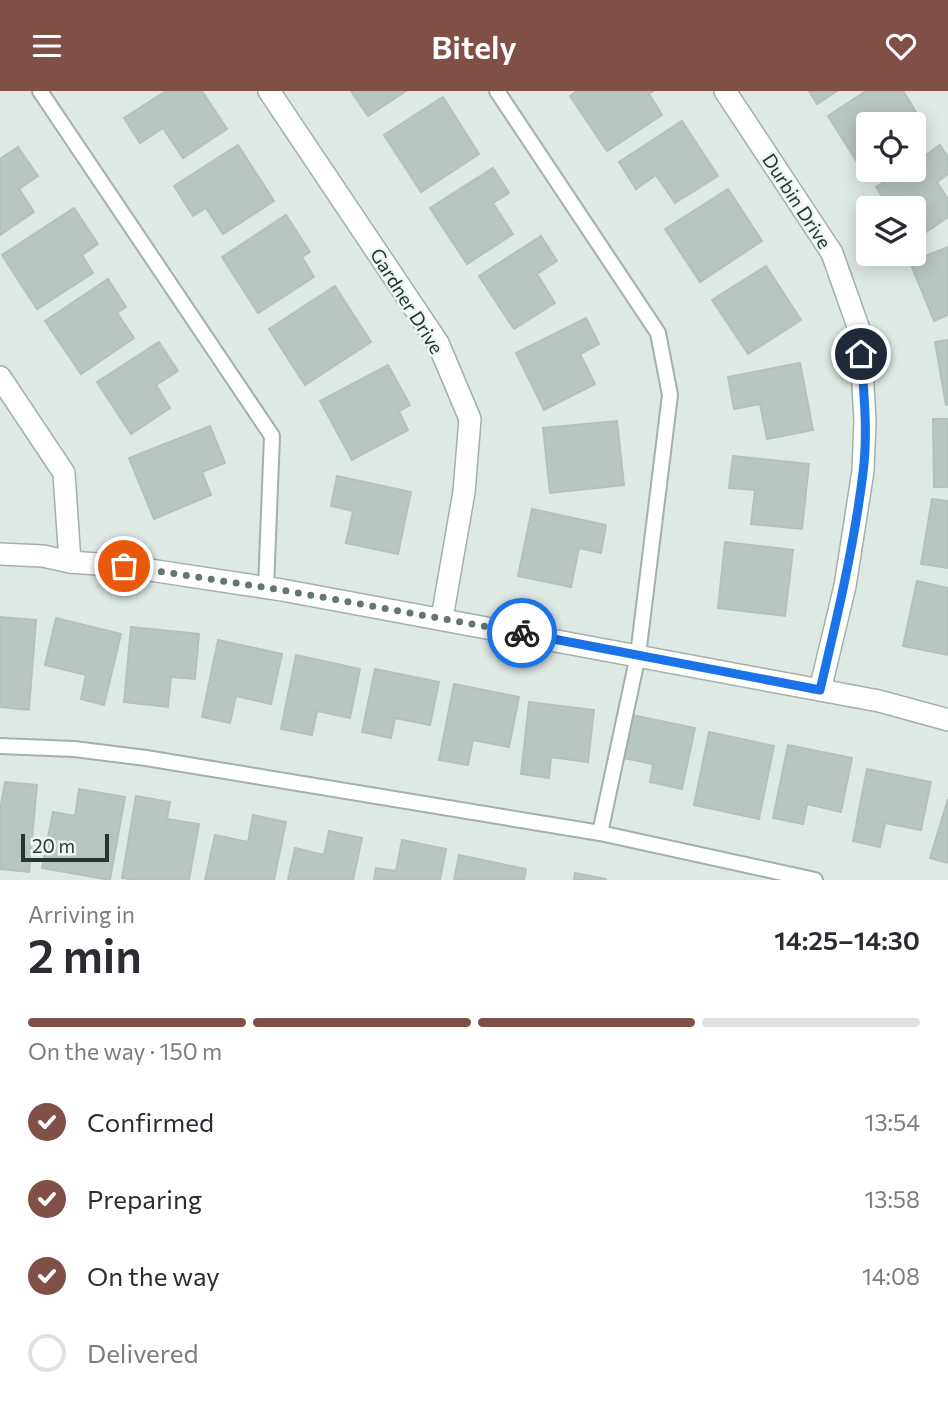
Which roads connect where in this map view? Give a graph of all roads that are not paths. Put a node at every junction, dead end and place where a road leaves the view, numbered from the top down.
1 (40, 91) edge
2 (268, 91) edge
3 (497, 91) edge
4 (725, 91) edge
5 (0, 377) edge
6 (0, 554) edge
7 (70, 562) junction
8 (266, 588) junction
9 (442, 618) junction
10 (638, 655) junction
11 (820, 690) junction
12 (948, 720) edge
13 (0, 747) edge
14 (600, 833) junction
15 (815, 880) edge

1 - 8 lane
2 - 9 street, Gardner Drive
3 - 10 lane
4 - 11 street, Durbin Drive
5 - 7 street
6 - 7 street
7 - 8 street
8 - 9 street
9 - 10 street
10 - 11 street
10 - 14 lane
11 - 12 street
13 - 14 lane
14 - 15 lane

